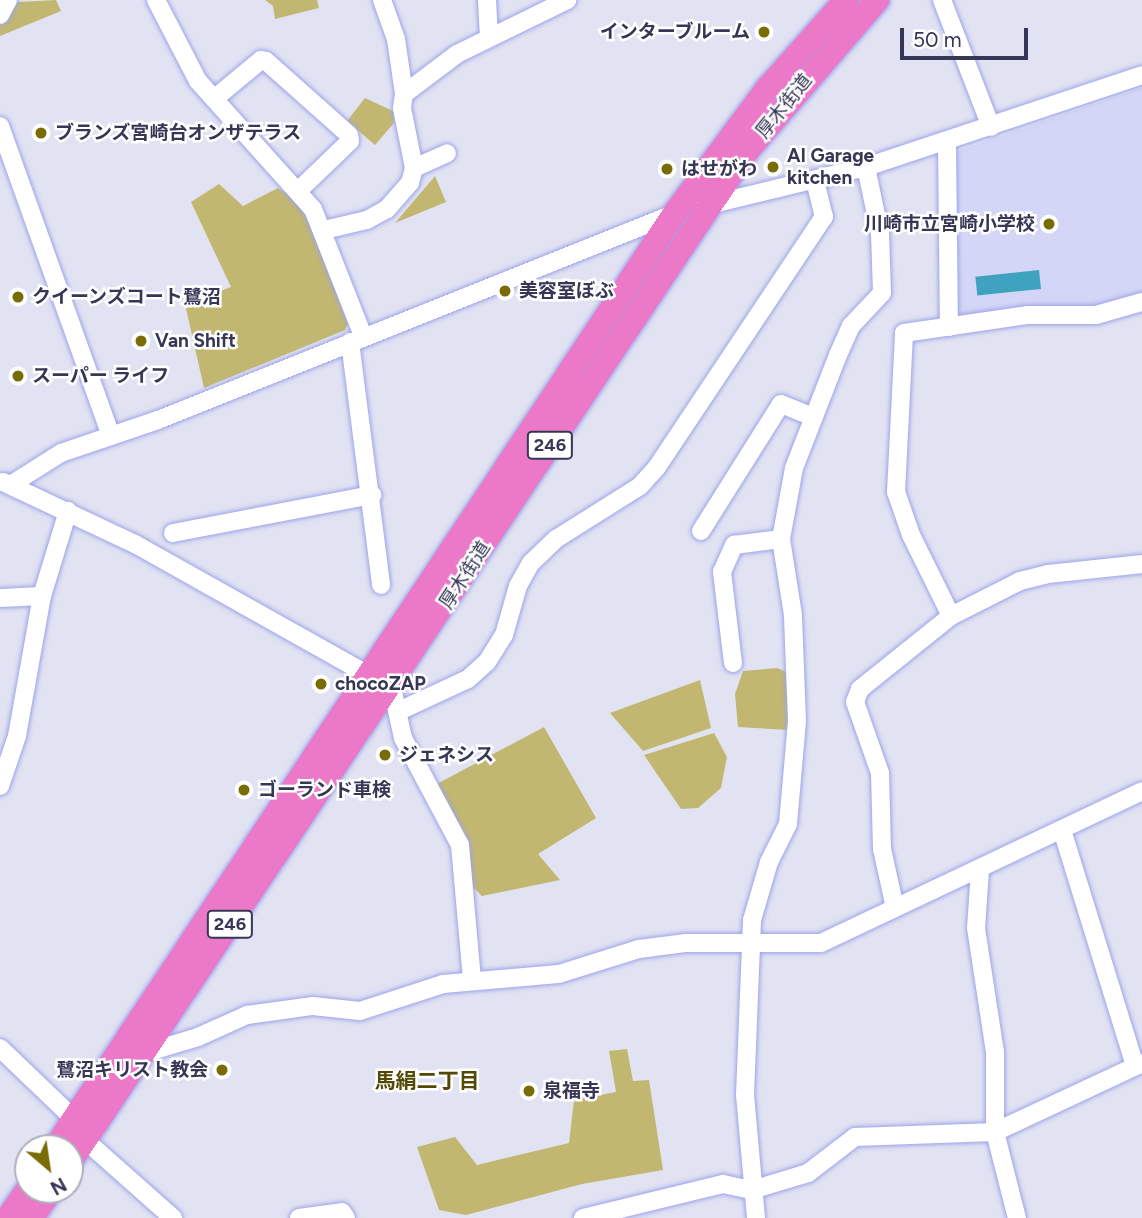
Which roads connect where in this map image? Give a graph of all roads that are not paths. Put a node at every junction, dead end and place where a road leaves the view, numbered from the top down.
1 (8, 0) edge
2 (156, 0) edge
3 (382, 0) edge
4 (487, 0) edge
5 (568, 0) edge
6 (846, 0) edge
7 (877, 0) edge
8 (942, 0) edge
9 (0, 15) edge
10 (489, 36) junction
11 (1142, 75) edge
12 (404, 94) junction
13 (214, 99) junction
14 (0, 126) edge
15 (991, 127) junction
16 (947, 142) junction
17 (447, 153) dead end
18 (866, 167) junction
19 (414, 168) junction
20 (816, 181) junction
21 (299, 190) junction
22 (711, 204) junction
23 (675, 213) junction
24 (324, 230) junction
25 (1142, 302) edge
26 (949, 327) junction
27 (356, 339) junction
28 (814, 417) junction
29 (111, 436) junction
30 (6, 482) edge
31 (372, 495) junction
32 (68, 511) junction
33 (701, 531) dead end
34 (173, 533) dead end
35 (781, 539) junction
36 (1142, 564) edge
37 (381, 585) dead end
38 (42, 596) junction
39 (0, 598) edge
40 (951, 615) junction
41 (733, 663) dead end
42 (369, 673) junction
43 (391, 688) junction
44 (399, 711) junction
45 (0, 786) edge
46 (1142, 791) edge
47 (1062, 830) junction
48 (980, 870) junction
49 (895, 908) junction
50 (752, 943) junction
51 (472, 979) junction
52 (0, 1048) edge
53 (145, 1053) junction
54 (1139, 1065) edge
55 (79, 1130) junction
56 (995, 1132) junction
57 (74, 1134) edge
58 (78, 1134) edge
59 (752, 1190) junction
60 (173, 1218) edge
61 (299, 1218) edge
62 (346, 1218) edge
63 (583, 1218) edge
64 (756, 1218) edge
65 (1017, 1218) edge

1 - 9 street
2 - 13 street
3 - 12 street
4 - 10 street
5 - 10 street
6 - 23 highway, 厚木街道 / 246
7 - 22 highway, 厚木街道 / 246
8 - 15 street
10 - 12 street
11 - 15 street
12 - 19 street
13 - 21 street
13 - 21 street
14 - 29 street
15 - 16 street
16 - 18 street
16 - 26 street
17 - 19 street
18 - 20 street
18 - 28 street
19 - 24 street
20 - 22 street
20 - 44 street
21 - 24 street
22 - 23 street
22 - 43 highway, 厚木街道 / 246
23 - 27 street
23 - 42 highway, 厚木街道 / 246
24 - 27 street
25 - 26 street
26 - 40 street
27 - 29 street
27 - 31 street
28 - 33 street
28 - 35 street
29 - 30 street
30 - 32 street
31 - 34 street
31 - 37 street
32 - 38 street
32 - 42 street
35 - 41 street
35 - 50 street
36 - 40 street
38 - 39 street
38 - 45 street
40 - 49 street
42 - 43 street
42 - 55 highway, 厚木街道 / 246
43 - 44 street
43 - 53 highway, 厚木街道 / 246
44 - 51 street
46 - 47 street
47 - 48 street
47 - 54 street
48 - 49 street
48 - 56 street
49 - 50 street
50 - 51 street
50 - 59 street
51 - 53 street
52 - 55 street
53 - 55 highway, 厚木街道 / 246
54 - 56 street
55 - 57 highway, 厚木街道 / 246
55 - 58 highway, 厚木街道 / 246
55 - 60 street
56 - 59 street
56 - 65 street
59 - 63 street
59 - 64 street
61 - 62 street

